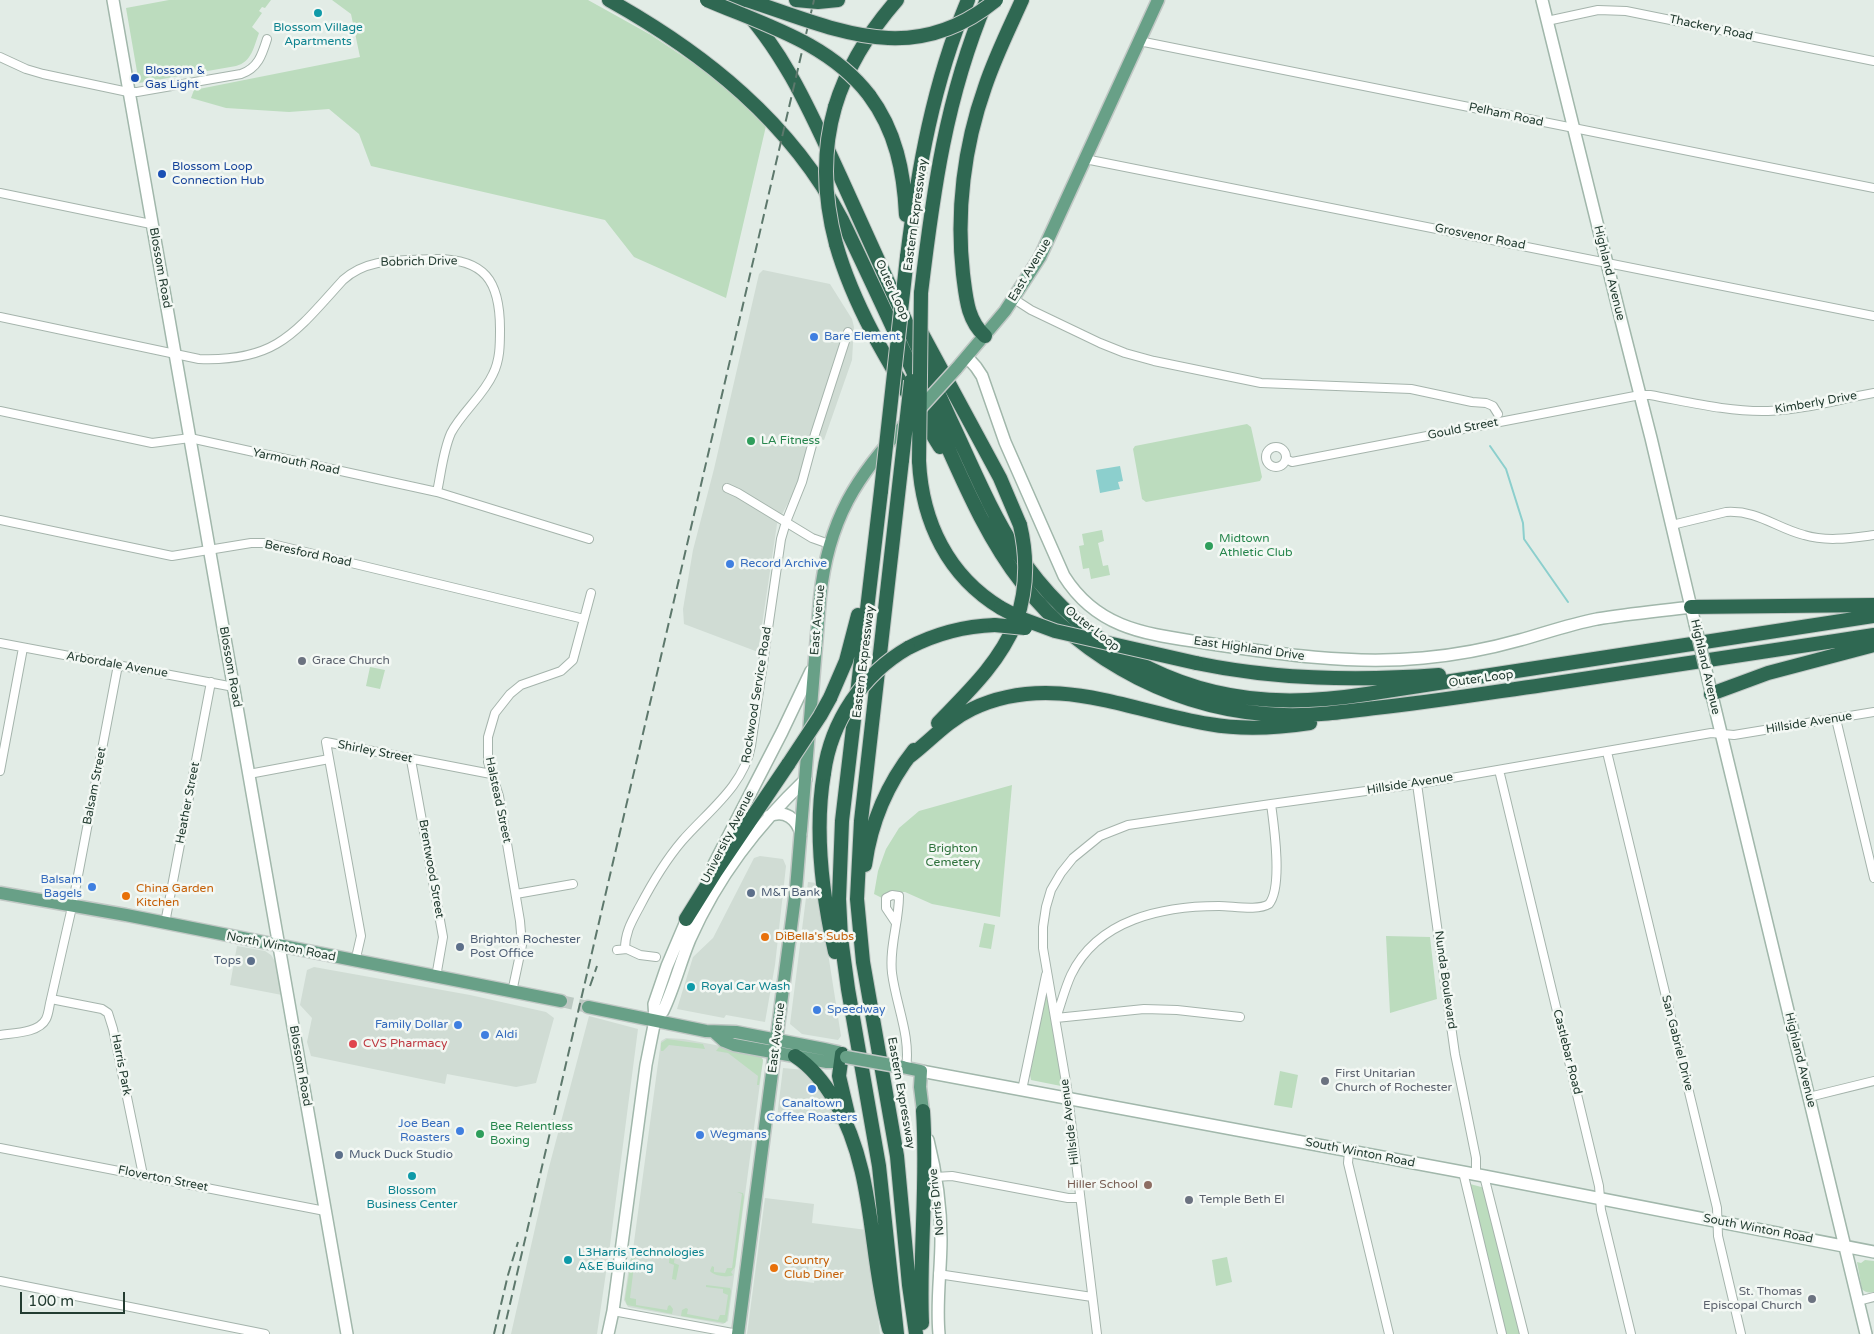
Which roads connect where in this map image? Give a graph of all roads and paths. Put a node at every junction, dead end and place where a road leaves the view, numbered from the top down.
1 (113, 0) edge
2 (609, 0) edge
3 (707, 0) edge
4 (735, 0) edge
5 (747, 0) edge
6 (796, 0) edge
7 (838, 0) edge
8 (897, 0) edge
9 (968, 0) edge
10 (987, 0) edge
11 (996, 0) edge
12 (1022, 0) edge
13 (1158, 0) edge
14 (1542, 0) edge
15 (1548, 21) junction
16 (267, 39) dead end
17 (1139, 41) junction
18 (0, 57) edge
19 (1874, 61) edge
20 (128, 92) junction
21 (1574, 129) junction
22 (1085, 159) junction
23 (844, 184) junction
24 (1874, 188) edge
25 (0, 193) edge
26 (151, 224) junction
27 (907, 257) junction
28 (1606, 263) junction
29 (921, 293) junction
30 (1014, 299) junction
31 (1874, 316) edge
32 (0, 317) edge
33 (848, 332) dead end
34 (985, 336) junction
35 (176, 354) junction
36 (967, 358) junction
37 (1874, 393) edge
38 (1640, 395) junction
39 (0, 411) edge
40 (1498, 414) dead end
41 (190, 438) junction
42 (1286, 459) dead end
43 (727, 488) dead end
44 (437, 492) junction
45 (0, 520) edge
46 (786, 522) junction
47 (984, 522) junction
48 (1672, 525) junction
49 (1874, 535) edge
50 (588, 539) dead end
51 (875, 541) junction
52 (829, 544) junction
53 (210, 550) junction
54 (591, 593) dead end
55 (1874, 605) edge
56 (1690, 608) junction
57 (1874, 616) edge
58 (584, 619) junction
59 (1068, 635) junction
60 (1874, 635) edge
61 (0, 643) edge
62 (1874, 645) edge
63 (23, 648) junction
64 (815, 657) junction
65 (118, 665) junction
66 (1532, 668) junction
67 (211, 682) junction
68 (234, 687) junction
69 (1711, 694) junction
70 (1409, 704) junction
71 (1874, 712) edge
72 (1836, 719) junction
73 (1721, 734) junction
74 (1607, 752) junction
75 (909, 756) junction
76 (329, 759) junction
77 (411, 760) junction
78 (1499, 770) junction
79 (0, 771) edge
80 (249, 774) junction
81 (491, 774) junction
82 (806, 779) junction
83 (1418, 784) junction
84 (1271, 804) junction
85 (768, 818) junction
86 (801, 834) junction
87 (1874, 878) edge
88 (573, 884) dead end
89 (0, 893) edge
90 (516, 894) junction
91 (72, 906) junction
92 (686, 920) junction
93 (165, 923) junction
94 (896, 923) dead end
95 (279, 947) junction
96 (861, 950) junction
97 (656, 957) dead end
98 (356, 962) junction
99 (1047, 971) junction
100 (436, 977) junction
101 (512, 992) junction
102 (51, 999) junction
103 (561, 1002) tunnel mouth
104 (588, 1007) tunnel mouth
105 (1240, 1017) dead end
106 (1056, 1018) junction
107 (655, 1020) junction
108 (854, 1028) junction
109 (0, 1035) edge
110 (776, 1046) junction
111 (795, 1056) junction
112 (843, 1057) junction
113 (904, 1068) junction
114 (921, 1071) junction
115 (1874, 1081) edge
116 (1022, 1090) junction
117 (1809, 1097) junction
118 (1067, 1099) junction
119 (923, 1112) junction
120 (0, 1148) edge
121 (1349, 1151) junction
122 (859, 1158) junction
123 (1463, 1172) junction
124 (143, 1175) junction
125 (1480, 1175) junction
126 (935, 1177) junction
127 (1080, 1198) junction
128 (1600, 1198) junction
129 (325, 1211) junction
130 (1717, 1221) junction
131 (1845, 1246) junction
132 (1874, 1252) edge
133 (938, 1274) junction
134 (0, 1281) edge
135 (1092, 1297) junction
136 (1874, 1297) edge
137 (1858, 1301) junction
138 (613, 1311) junction
139 (265, 1334) edge
140 (347, 1334) edge
141 (608, 1334) edge
142 (738, 1334) edge
143 (890, 1334) edge
144 (897, 1334) edge
145 (916, 1334) edge
146 (923, 1334) edge
147 (939, 1334) edge
148 (1096, 1334) edge
149 (1390, 1334) edge
150 (1502, 1334) edge
151 (1524, 1334) edge
152 (1631, 1334) edge
153 (1741, 1334) edge
154 (1866, 1334) edge

1 - 20 street, Blossom Road
2 - 47 highway, Outer Loop
3 - 27 highway, bridge
4 - 23 highway, Outer Loop
5 - 11 highway, bridge
6 - 7 highway
8 - 47 highway, bridge
9 - 27 highway, Eastern Expressway
10 - 29 highway, Eastern Expressway
12 - 34 highway
13 - 17 main road, East Avenue
14 - 15 street, Highland Avenue
15 - 19 street, Thackery Road
15 - 21 street, Highland Avenue
16 - 20 street
17 - 21 street, Pelham Road
17 - 22 main road, East Avenue
18 - 20 street
20 - 26 street, Blossom Road
21 - 24 street, Pelham Road
21 - 28 street, Highland Avenue
22 - 28 street, Grosvenor Road
22 - 30 main road, East Avenue
23 - 66 highway, Outer Loop
23 - 75 highway, bridge
25 - 26 street
26 - 35 street, Blossom Road
27 - 51 highway, Eastern Expressway, bridge
28 - 31 street, Grosvenor Road
28 - 38 street, Highland Avenue
29 - 59 highway, bridge
29 - 96 highway, Eastern Expressway, bridge
30 - 34 main road, East Avenue
30 - 40 street
32 - 35 street, Bobrich Drive
33 - 46 street, Rockwood Service Road
34 - 36 main road, East Avenue
35 - 41 street, Blossom Road
35 - 44 street, Bobrich Drive
36 - 52 main road, East Avenue, bridge
36 - 56 street, East Highland Drive
37 - 38 street, Kimberly Drive
38 - 42 street, Gould Street
38 - 48 street, Highland Avenue
39 - 41 street, Yarmouth Road
41 - 44 street, Yarmouth Road
41 - 53 street, Blossom Road
43 - 46 street
44 - 50 street, Yarmouth Road
45 - 53 street, Beresford Road
46 - 52 street
46 - 97 street, Rockwood Service Road
47 - 70 highway, Outer Loop
48 - 49 street
48 - 56 street, Highland Avenue
51 - 92 highway, bridge
51 - 108 highway, Eastern Expressway
52 - 64 main road, East Avenue
53 - 58 street, Beresford Road
53 - 68 street, Blossom Road
54 - 58 street, Halstead Street
55 - 56 highway
56 - 69 street, Highland Avenue, bridge
57 - 66 highway, Outer Loop
58 - 81 street, Halstead Street
59 - 66 highway, bridge
59 - 108 highway, bridge
60 - 70 highway, Outer Loop
61 - 63 street, Arbordale Avenue
62 - 69 highway
63 - 65 street, Arbordale Avenue
63 - 79 street
64 - 82 main road, East Avenue
64 - 92 street, University Avenue
65 - 67 street, Arbordale Avenue
65 - 91 street, Balsam Street
67 - 68 street, Arbordale Avenue
67 - 93 street, Heather Street
68 - 80 street, Blossom Road
69 - 73 street, Highland Avenue
70 - 75 highway
71 - 72 street, Hillside Avenue
72 - 73 street, Hillside Avenue
72 - 87 street
73 - 74 street, Hillside Avenue
73 - 117 street, Highland Avenue
74 - 78 street, Hillside Avenue
74 - 130 street, San Gabriel Drive
75 - 96 highway
76 - 77 street, Shirley Street
76 - 80 street, Shirley Street
76 - 98 street
77 - 81 street, Shirley Street
77 - 100 street, Brentwood Street
78 - 83 street, Hillside Avenue
78 - 128 street, Castlebar Road
80 - 95 street, Blossom Road
81 - 90 street, Halstead Street
82 - 85 street, University Avenue
82 - 86 main road, East Avenue
83 - 84 street, Hillside Avenue
83 - 125 street, Nunda Boulevard
84 - 99 street, Hillside Avenue
84 - 106 street
85 - 86 street
85 - 107 street, University Avenue
86 - 110 main road, East Avenue
88 - 90 street
89 - 91 main road, North Winton Road
90 - 101 street, Halstead Street
91 - 93 main road, North Winton Road
91 - 102 street
92 - 107 street, University Avenue
93 - 95 main road, North Winton Road
94 - 113 street
95 - 98 main road, North Winton Road
95 - 129 street, Blossom Road
96 - 145 highway, Eastern Expressway
98 - 100 main road, North Winton Road
99 - 106 street, Hillside Avenue
99 - 116 street, Hillside Avenue
100 - 101 main road, North Winton Road
101 - 103 main road, North Winton Road
102 - 109 street
102 - 124 street, Harris Park
104 - 107 main road
105 - 106 street
106 - 118 street, Hillside Avenue
107 - 110 main road, South Winton Road
107 - 138 street, University Avenue
108 - 144 highway, Eastern Expressway
110 - 111 main road, South Winton Road
110 - 112 main road, South Winton Road
110 - 142 main road, East Avenue
111 - 112 main road, South Winton Road
111 - 122 highway
112 - 113 main road, South Winton Road, bridge
112 - 122 highway
113 - 114 main road, South Winton Road
114 - 116 street, South Winton Road
114 - 119 main road, Norris Drive
115 - 117 street
116 - 118 street, South Winton Road
117 - 131 street, Highland Avenue
118 - 121 street, South Winton Road
118 - 127 street, Hillside Avenue
119 - 126 street, Norris Drive
119 - 146 highway
120 - 124 street, Floverton Street
121 - 123 street, South Winton Road
121 - 149 street
122 - 143 highway
123 - 125 street, South Winton Road
123 - 150 street
124 - 129 street, Floverton Street
125 - 128 street, South Winton Road
125 - 151 street, Nunda Boulevard
126 - 127 street
126 - 133 street, Norris Drive
127 - 135 street, Hillside Avenue
128 - 130 street, South Winton Road
128 - 152 street, Castlebar Road
129 - 140 street, Blossom Road
130 - 131 street, South Winton Road
130 - 153 street, San Gabriel Drive
131 - 132 street, South Winton Road
131 - 137 street, Highland Avenue
133 - 135 street
133 - 147 street, Norris Drive
134 - 139 street
135 - 148 street, Hillside Avenue
136 - 137 street
137 - 154 street, Highland Avenue
138 - 141 street, University Avenue
138 - 142 street

